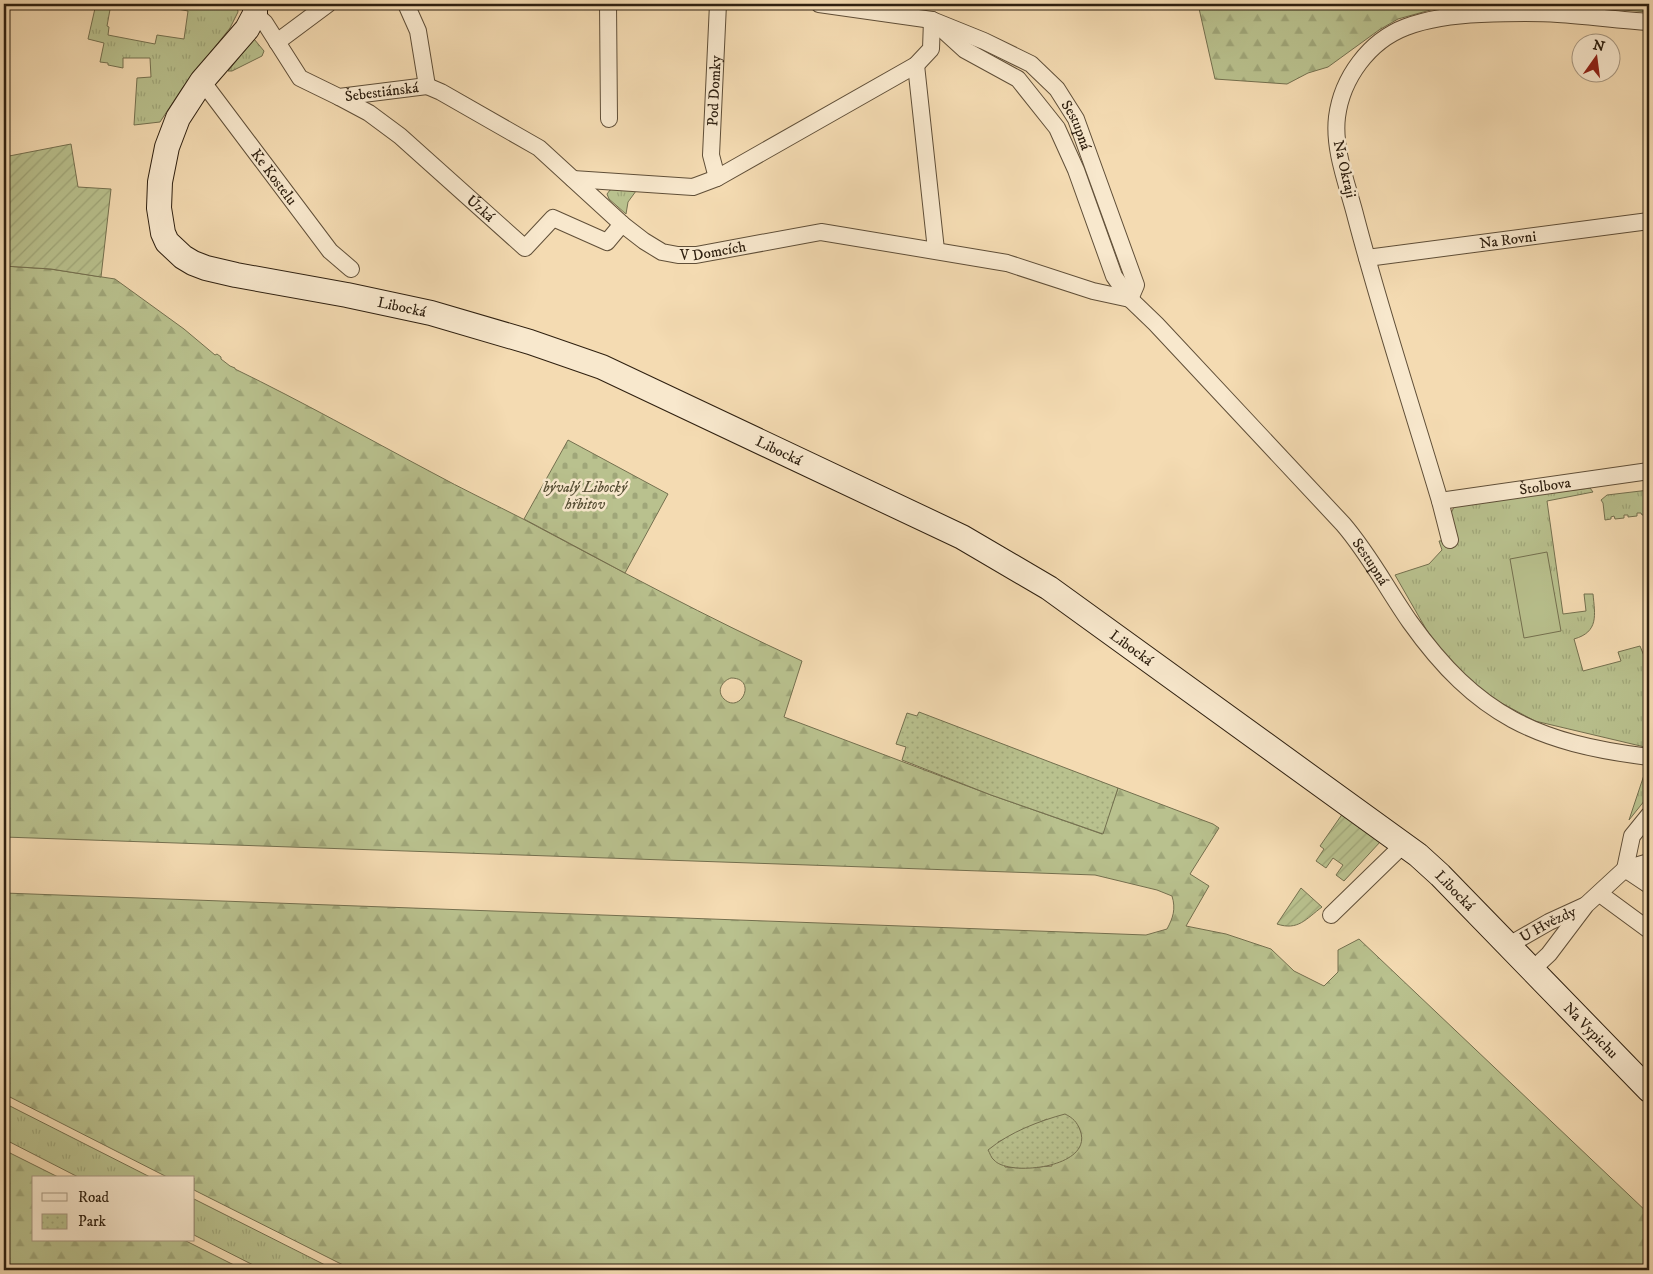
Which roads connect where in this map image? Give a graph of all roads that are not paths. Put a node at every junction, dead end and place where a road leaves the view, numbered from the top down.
1 (328, 4) edge
2 (406, 4) edge
3 (608, 4) edge
4 (718, 4) edge
5 (819, 4) edge
6 (255, 9) edge
7 (932, 20) junction
8 (1649, 22) edge
9 (277, 42) junction
10 (916, 65) junction
11 (202, 81) junction
12 (427, 86) junction
13 (339, 97) junction
14 (609, 118) dead end
15 (717, 178) junction
16 (573, 179) junction
17 (1649, 221) edge
18 (622, 224) junction
19 (936, 250) junction
20 (1367, 258) junction
21 (351, 269) dead end
22 (1130, 299) junction
23 (1649, 472) edge
24 (1440, 501) junction
25 (1450, 540) dead end
26 (1649, 757) edge
27 (1649, 815) edge
28 (1404, 844) junction
29 (1649, 862) edge
30 (1625, 869) junction
31 (1649, 886) edge
32 (1600, 894) junction
33 (1586, 905) junction
34 (1331, 914) dead end
35 (1649, 930) edge
36 (1509, 945) junction
37 (1533, 969) junction
38 (1649, 1090) edge

1 - 9 street
2 - 12 street
3 - 14 street
4 - 15 street, Pod Domky
5 - 7 street, Sestupná
6 - 9 street, Šebestiánská
6 - 11 street, Libocká
7 - 10 street
7 - 22 street, Sestupná
7 - 22 street, Sestupná
8 - 20 street, Na Okraji
9 - 13 street, Šebestiánská
10 - 15 street
10 - 19 street
11 - 21 street, Ke Kostelu
11 - 28 street, Libocká
12 - 13 street, Šebestiánská
12 - 16 street, V Domcích
13 - 18 street, Úzká
15 - 16 street
16 - 18 street, V Domcích
17 - 20 street, Na Rovni
18 - 19 street, V Domcích
19 - 22 street, V Domcích
20 - 24 street, Na Okraji
22 - 26 street, Sestupná
23 - 24 street, Štolbova
24 - 25 street, Na Okraji
27 - 30 street
28 - 34 street
28 - 36 street, Libocká
29 - 30 street, U Hvězdy
30 - 31 street
30 - 32 street, U Hvězdy
32 - 33 street, U Hvězdy
32 - 35 street
33 - 36 street, U Hvězdy
33 - 37 street, U Hvězdy
36 - 37 street, Libocká
37 - 38 street, Na Vypichu

